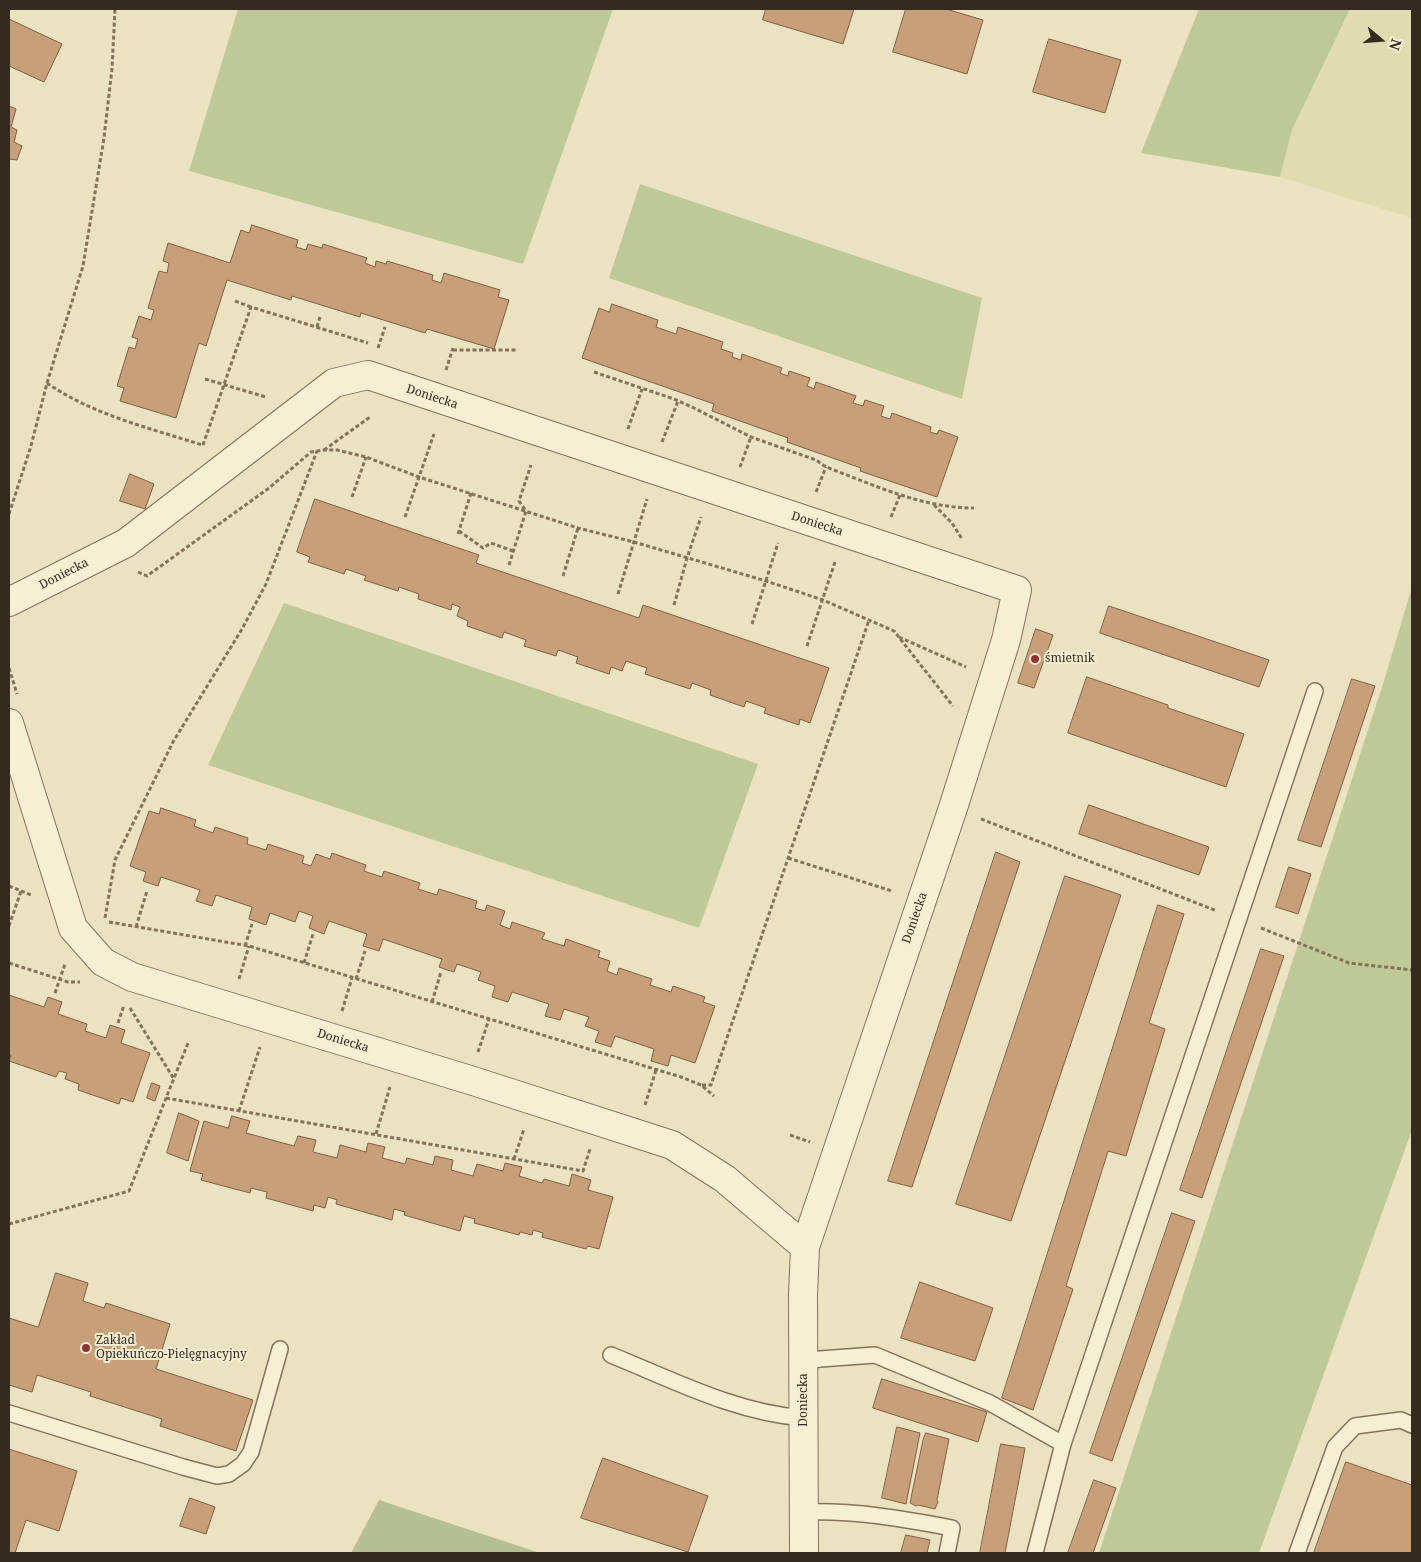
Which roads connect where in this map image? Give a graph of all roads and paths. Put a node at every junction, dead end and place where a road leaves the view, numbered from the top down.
1 (115, 9) edge
2 (235, 301) dead end
3 (251, 306) junction
4 (320, 317) dead end
5 (316, 327) junction
6 (385, 328) dead end
7 (378, 347) junction
8 (517, 350) dead end
9 (376, 353) dead end
10 (594, 372) dead end
11 (444, 374) dead end
12 (205, 379) dead end
13 (47, 383) junction
14 (224, 384) junction
15 (642, 389) junction
16 (274, 400) dead end
17 (678, 401) junction
18 (370, 417) dead end
19 (626, 432) dead end
20 (434, 434) dead end
21 (751, 437) junction
22 (202, 445) junction
23 (324, 450) junction
24 (317, 451) junction
25 (200, 453) dead end
26 (366, 457) junction
27 (658, 458) junction
28 (531, 465) dead end
29 (826, 467) junction
30 (739, 471) dead end
31 (419, 477) junction
32 (711, 488) junction
33 (471, 493) junction
34 (900, 494) junction
35 (352, 497) dead end
36 (814, 497) dead end
37 (934, 505) junction
38 (974, 508) dead end
39 (526, 511) junction
40 (9, 514) edge
41 (405, 517) dead end
42 (889, 521) dead end
43 (578, 528) junction
44 (780, 536) dead end
45 (634, 542) junction
46 (965, 544) dead end
47 (513, 550) junction
48 (838, 555) dead end
49 (687, 558) junction
50 (509, 565) dead end
51 (131, 569) dead end
52 (563, 576) dead end
53 (766, 581) junction
54 (618, 594) dead end
55 (822, 600) junction
56 (9, 602) edge
57 (674, 605) dead end
58 (869, 620) junction
59 (752, 624) dead end
60 (898, 637) junction
61 (807, 646) dead end
62 (974, 670) dead end
63 (1315, 691) dead end
64 (954, 707) dead end
65 (9, 723) edge
66 (953, 808) junction
67 (788, 858) junction
68 (21, 891) dead end
69 (147, 891) dead end
70 (899, 894) dead end
71 (1239, 920) junction
72 (252, 924) dead end
73 (9, 926) edge
74 (136, 927) junction
75 (312, 934) dead end
76 (245, 946) junction
77 (365, 951) dead end
78 (66, 961) dead end
79 (9, 963) edge
80 (304, 963) junction
81 (1412, 970) edge
82 (441, 972) dead end
83 (356, 979) junction
84 (60, 980) junction
85 (86, 982) dead end
86 (56, 993) dead end
87 (432, 1002) junction
88 (136, 1005) dead end
89 (118, 1023) dead end
90 (262, 1041) dead end
91 (188, 1043) dead end
92 (656, 1070) junction
93 (392, 1082) dead end
94 (701, 1085) junction
95 (714, 1096) dead end
96 (166, 1098) junction
97 (239, 1111) junction
98 (525, 1125) dead end
99 (636, 1133) junction
100 (376, 1134) junction
101 (790, 1135) dead end
102 (815, 1144) dead end
103 (591, 1146) dead end
104 (514, 1159) junction
105 (9, 1224) edge
106 (805, 1247) junction
107 (280, 1349) dead end
108 (611, 1355) dead end
109 (803, 1362) junction
110 (9, 1413) edge
111 (804, 1418) junction
112 (1412, 1425) edge
113 (1063, 1444) junction
114 (804, 1512) junction
115 (804, 1553) edge
116 (947, 1553) edge
117 (1035, 1553) edge
118 (1297, 1553) edge

1 - 13 path
2 - 3 path
3 - 5 path
3 - 14 path
4 - 5 path
5 - 7 path
6 - 7 path
7 - 9 path
8 - 11 path
10 - 15 path
12 - 14 path
13 - 22 path
13 - 40 path
14 - 16 path
14 - 22 path
15 - 17 path
15 - 19 path
17 - 21 path
17 - 27 path
18 - 23 path
20 - 31 path
21 - 29 path
21 - 30 path
22 - 25 path
23 - 24 path
23 - 26 path
24 - 51 path
24 - 74 path
26 - 31 path
26 - 35 path
27 - 32 street, Doniecka
27 - 45 path
27 - 56 street, Doniecka
28 - 39 path
29 - 34 path
29 - 36 path
31 - 33 path
31 - 41 path
32 - 49 path
32 - 66 street, Doniecka
33 - 39 path
33 - 47 path
34 - 37 path
34 - 42 path
37 - 38 path
37 - 46 path
39 - 43 path
39 - 47 path
43 - 45 path
43 - 52 path
44 - 53 path
45 - 49 path
45 - 54 path
47 - 50 path
48 - 55 path
49 - 53 path
49 - 57 path
53 - 55 path
53 - 59 path
55 - 58 path
55 - 61 path
58 - 60 path
58 - 67 path
60 - 62 path
60 - 64 path
63 - 71 lane
65 - 99 street, Doniecka
66 - 71 path
66 - 106 street, Doniecka
67 - 70 path
67 - 94 path
68 - 73 path
69 - 74 path
71 - 81 path
71 - 113 lane
72 - 76 path
74 - 76 path
75 - 80 path
76 - 80 path
77 - 83 path
78 - 84 path
79 - 84 path
80 - 83 path
82 - 87 path
83 - 87 path
84 - 85 path
84 - 86 path
87 - 92 path
88 - 89 path
90 - 97 path
91 - 96 path
92 - 94 path
92 - 99 path
93 - 100 path
94 - 95 path
96 - 97 path
96 - 105 path
97 - 100 path
98 - 104 path
99 - 106 street, Doniecka
100 - 104 path
101 - 102 path
103 - 104 path
106 - 109 street, Doniecka
107 - 110 lane
108 - 111 lane
109 - 111 street, Doniecka
109 - 113 lane
111 - 114 street, Doniecka
112 - 118 lane
113 - 117 lane
114 - 115 street, Doniecka
114 - 116 lane

